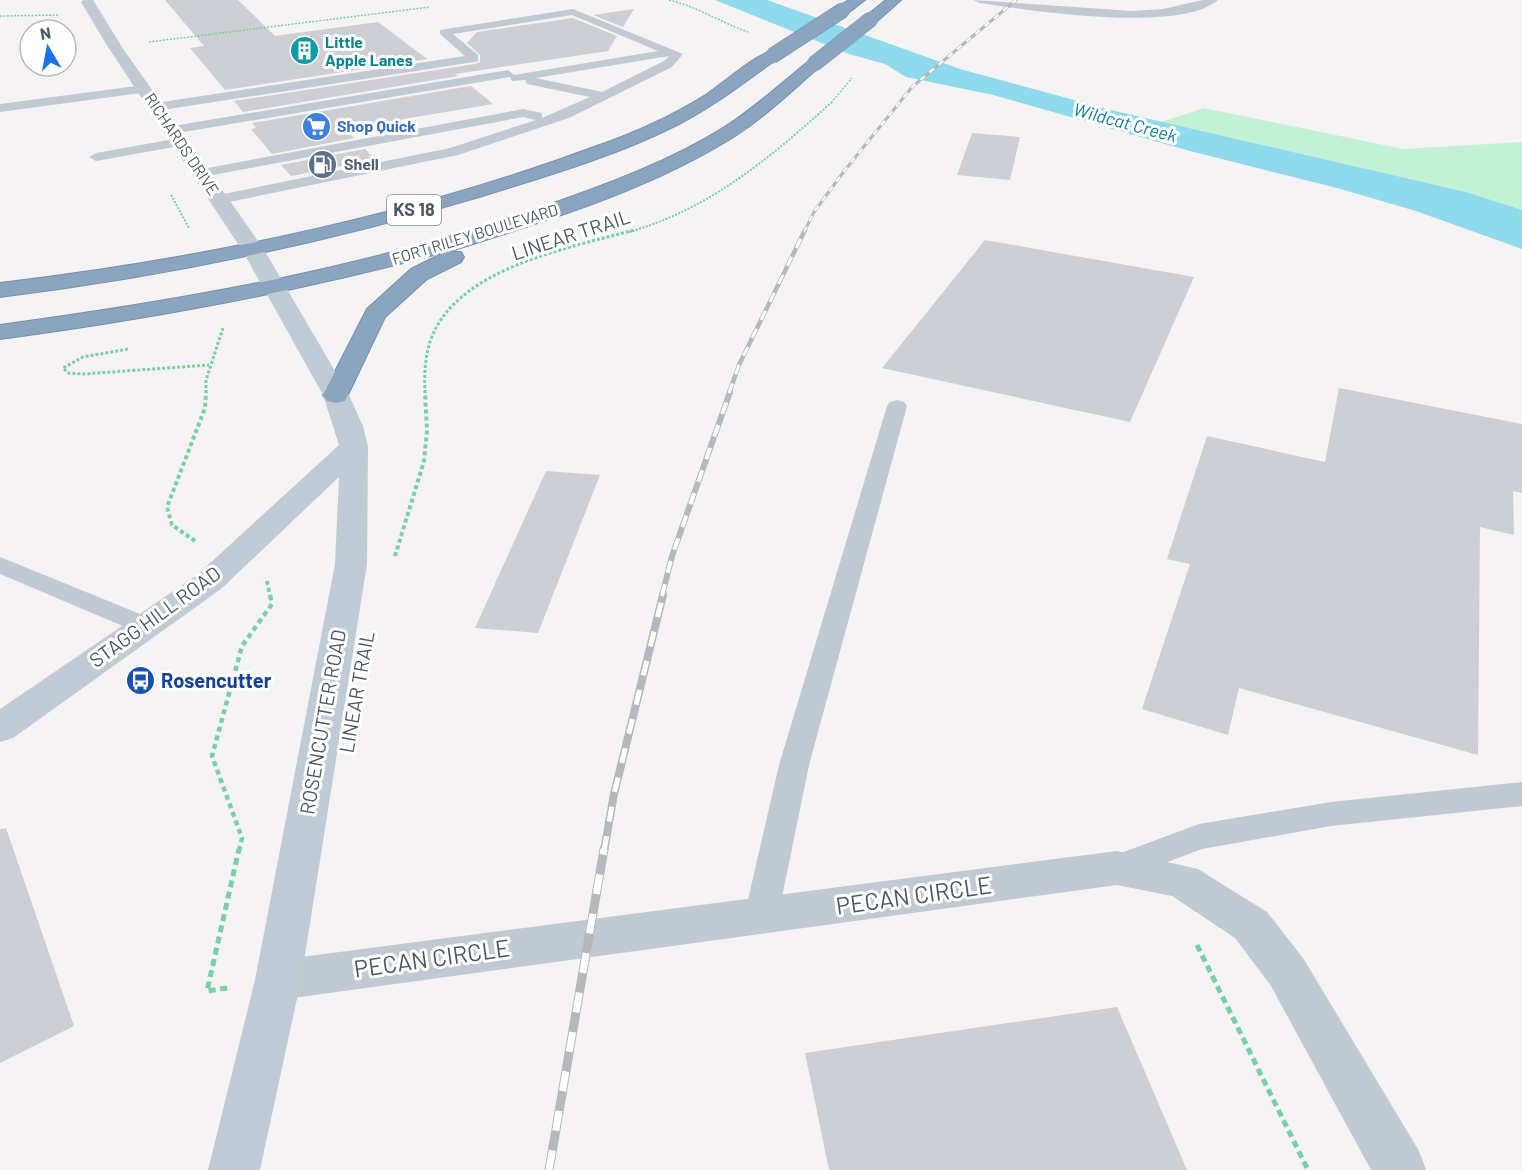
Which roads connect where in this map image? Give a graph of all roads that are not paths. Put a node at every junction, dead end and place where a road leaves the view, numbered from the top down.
1 (858, 0) edge
2 (894, 0) edge
3 (980, 0) edge
4 (1213, 0) edge
5 (88, 2) dead end
6 (671, 52) junction
7 (474, 58) junction
8 (512, 76) junction
9 (144, 89) junction
10 (604, 96) junction
11 (156, 107) junction
12 (0, 108) edge
13 (552, 120) junction
14 (176, 136) junction
15 (382, 140) junction
16 (96, 157) dead end
17 (406, 162) junction
18 (201, 173) junction
19 (219, 199) junction
20 (535, 218) junction
21 (252, 248) junction
22 (275, 288) junction
23 (0, 290) edge
24 (0, 332) edge
25 (336, 395) junction
26 (897, 406) dead end
27 (354, 447) junction
28 (0, 565) edge
29 (146, 626) junction
30 (0, 728) edge
31 (1522, 794) edge
32 (1117, 868) junction
33 (761, 917) junction
34 (278, 980) junction
35 (234, 1170) edge
36 (1400, 1170) edge

1 - 21 highway, KS 18, bridge
2 - 20 highway, FORT RILEY BOULEVARD / KS 18, bridge
3 - 4 lane
5 - 9 street, RICHARDS DRIVE
6 - 7 lane
6 - 8 lane
6 - 10 lane
7 - 8 lane
7 - 11 lane
8 - 10 lane
8 - 14 lane
9 - 11 street, RICHARDS DRIVE
9 - 12 lane
10 - 13 lane
11 - 14 street, RICHARDS DRIVE
13 - 15 lane
13 - 17 lane
14 - 16 lane
14 - 18 street, RICHARDS DRIVE
15 - 17 lane
15 - 18 lane
17 - 19 lane
18 - 19 street, RICHARDS DRIVE
19 - 21 street, RICHARDS DRIVE
20 - 22 highway, FORT RILEY BOULEVARD / KS 18
20 - 25 highway
21 - 22 street, RICHARDS DRIVE
21 - 23 highway, KS 18
22 - 24 highway, FORT RILEY BOULEVARD / KS 18
22 - 25 street, ROSENCUTTER ROAD
25 - 27 street, ROSENCUTTER ROAD
26 - 33 lane
27 - 29 street, STAGG HILL ROAD
27 - 34 street, ROSENCUTTER ROAD
28 - 29 lane
29 - 30 street, STAGG HILL ROAD
31 - 32 lane
32 - 33 street, PECAN CIRCLE
32 - 36 street, PECAN CIRCLE
33 - 34 street, PECAN CIRCLE
34 - 35 street, ROSENCUTTER ROAD

